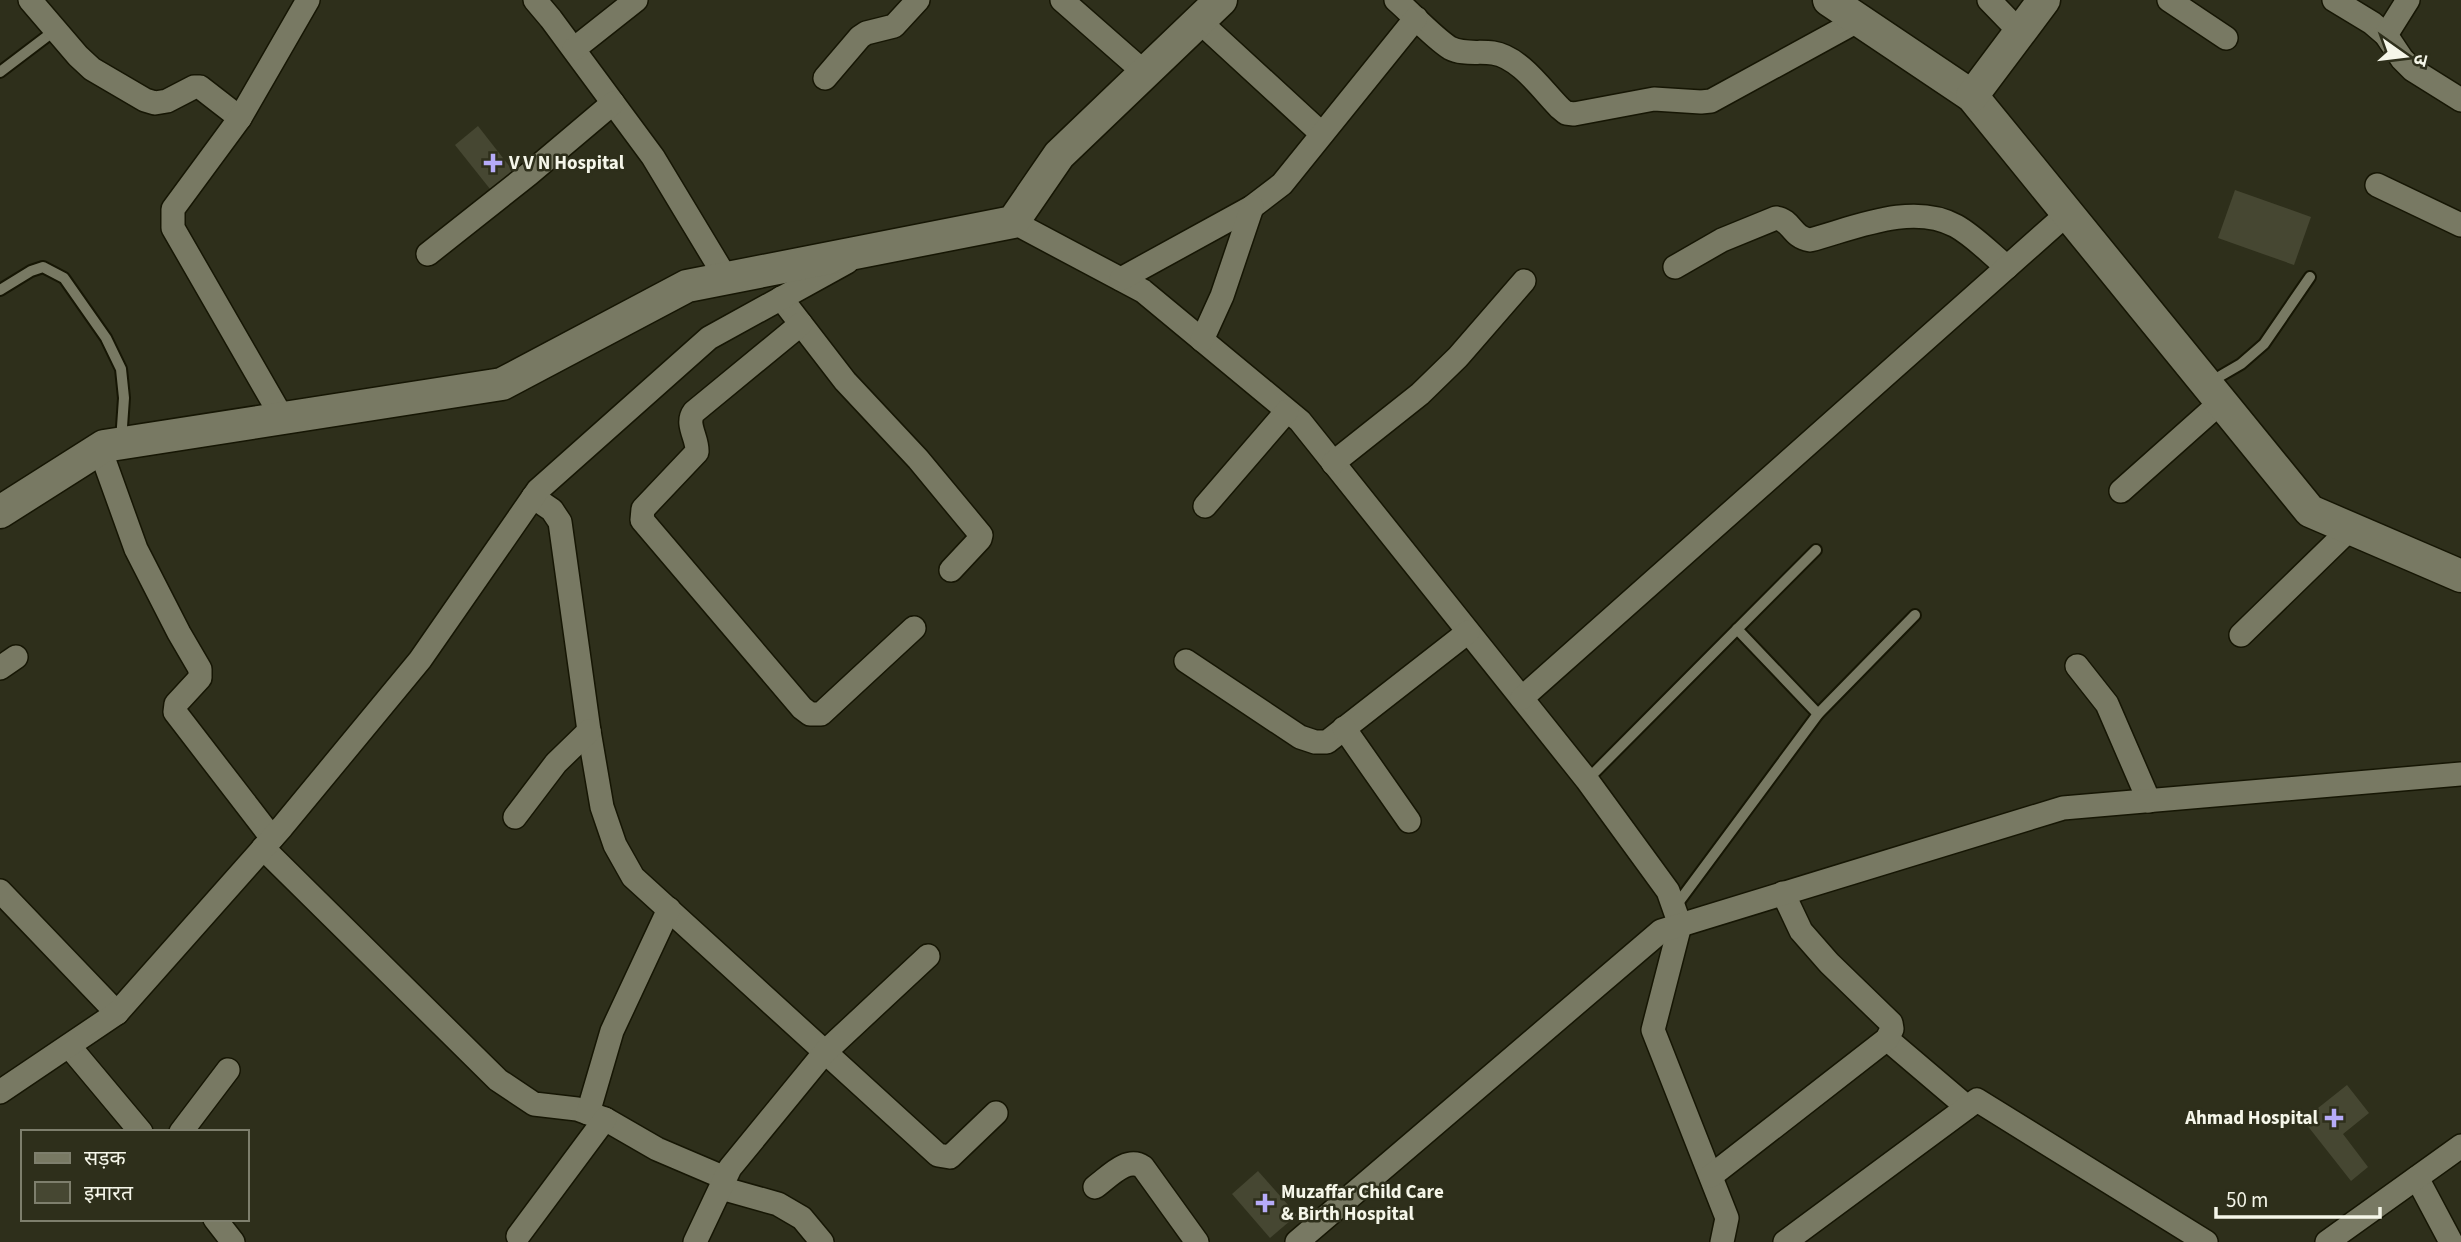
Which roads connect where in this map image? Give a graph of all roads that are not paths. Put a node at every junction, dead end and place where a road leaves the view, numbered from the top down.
1 (30, 0) edge
2 (307, 0) edge
3 (535, 0) edge
4 (636, 0) edge
5 (918, 0) edge
6 (1062, 0) edge
7 (1396, 0) edge
8 (1829, 0) edge
9 (1989, 0) edge
10 (2044, 0) edge
11 (2169, 0) edge
12 (2334, 0) edge
13 (2408, 0) edge
14 (1210, 11) edge
15 (1416, 18) junction
16 (1858, 20) junction
17 (54, 31) junction
18 (2019, 31) junction
19 (2386, 35) junction
20 (2226, 38) dead end
21 (574, 49) junction
22 (0, 72) edge
23 (1145, 73) junction
24 (825, 78) dead end
25 (1972, 96) junction
26 (2461, 100) edge
27 (613, 103) junction
28 (240, 118) junction
29 (1322, 134) junction
30 (2377, 185) dead end
31 (1252, 207) junction
32 (2068, 213) junction
33 (1013, 222) junction
34 (2461, 225) edge
35 (868, 250) junction
36 (428, 254) dead end
37 (1675, 267) dead end
38 (2007, 267) junction
39 (2310, 276) dead end
40 (726, 278) junction
41 (1121, 279) junction
42 (1524, 281) dead end
43 (0, 290) edge
44 (781, 298) junction
45 (801, 324) junction
46 (1202, 340) junction
47 (2214, 393) junction
48 (1287, 411) junction
49 (283, 418) junction
50 (110, 447) junction
51 (1333, 463) junction
52 (2121, 491) dead end
53 (533, 497) junction
54 (1205, 506) dead end
55 (0, 512) edge
56 (2351, 528) junction
57 (1816, 550) dead end
58 (951, 570) dead end
59 (2461, 576) edge
60 (1915, 615) dead end
61 (914, 628) dead end
62 (1737, 629) junction
63 (1468, 632) junction
64 (2242, 635) dead end
65 (1186, 661) dead end
66 (2077, 666) dead end
67 (1522, 698) junction
68 (1818, 714) junction
69 (1345, 728) junction
70 (589, 731) junction
71 (2461, 774) edge
72 (1587, 780) junction
73 (2149, 801) junction
74 (515, 817) dead end
75 (1409, 821) dead end
76 (267, 843) junction
77 (0, 891) edge
78 (1783, 894) junction
79 (669, 909) junction
80 (1677, 916) junction
81 (929, 956) dead end
82 (117, 1013) junction
83 (1887, 1040) junction
84 (69, 1046) junction
85 (825, 1052) junction
86 (228, 1070) dead end
87 (0, 1092) edge
88 (1967, 1107) junction
89 (996, 1113) dead end
90 (596, 1116) junction
91 (139, 1130) edge
92 (183, 1130) edge
93 (2461, 1146) edge
94 (1711, 1176) junction
95 (2417, 1178) junction
96 (723, 1183) junction
97 (1095, 1187) dead end
98 (518, 1236) dead end
99 (2340, 1238) edge
100 (695, 1242) edge
101 (821, 1242) edge
102 (1197, 1242) edge
103 (1297, 1242) edge
104 (1722, 1242) edge
105 (1785, 1242) edge
106 (2206, 1242) edge
107 (2451, 1242) edge

1 - 17 street
2 - 28 street
3 - 21 street
4 - 21 street
5 - 24 street
6 - 23 street
7 - 15 street
8 - 16 street
9 - 18 street
10 - 18 street
11 - 20 street
12 - 19 street
13 - 19 street
14 - 23 street
14 - 29 street
15 - 16 street
15 - 29 street
16 - 25 street
17 - 22 lane
17 - 28 street
18 - 25 street
19 - 26 street
21 - 27 street
23 - 33 street
25 - 32 street
27 - 36 street
27 - 40 street
28 - 49 street
29 - 31 street
30 - 34 street
31 - 41 street
31 - 46 street
32 - 38 street
32 - 47 street
33 - 35 street
33 - 41 street
35 - 40 street
35 - 44 street
37 - 38 street
38 - 67 street
39 - 47 lane
40 - 49 street
41 - 46 street
42 - 51 street
43 - 50 lane
44 - 45 street
44 - 53 street
45 - 58 street
45 - 61 street
46 - 48 street
47 - 52 street
47 - 56 street
48 - 51 street
48 - 54 street
49 - 50 street
50 - 55 street
50 - 76 street
51 - 63 street
53 - 70 street
53 - 76 street
56 - 59 street
56 - 64 street
57 - 62 lane
60 - 68 lane
62 - 68 lane
62 - 72 lane
63 - 67 street
63 - 69 street
65 - 69 street
66 - 73 street
67 - 72 street
68 - 80 lane
69 - 75 street
70 - 74 street
70 - 79 street
71 - 73 street
72 - 80 street
73 - 78 street
76 - 82 street
76 - 90 street
77 - 82 street
78 - 80 street
78 - 83 street
79 - 85 street
79 - 90 street
80 - 94 street
80 - 103 street
81 - 85 street
82 - 84 street
83 - 88 street
83 - 94 street
84 - 87 street
84 - 91 street
85 - 89 street
85 - 96 street
86 - 92 street
88 - 105 street
88 - 106 street
90 - 96 street
90 - 98 street
93 - 95 street
94 - 104 street
95 - 99 street
95 - 107 street
96 - 100 street
96 - 101 street
97 - 102 street

